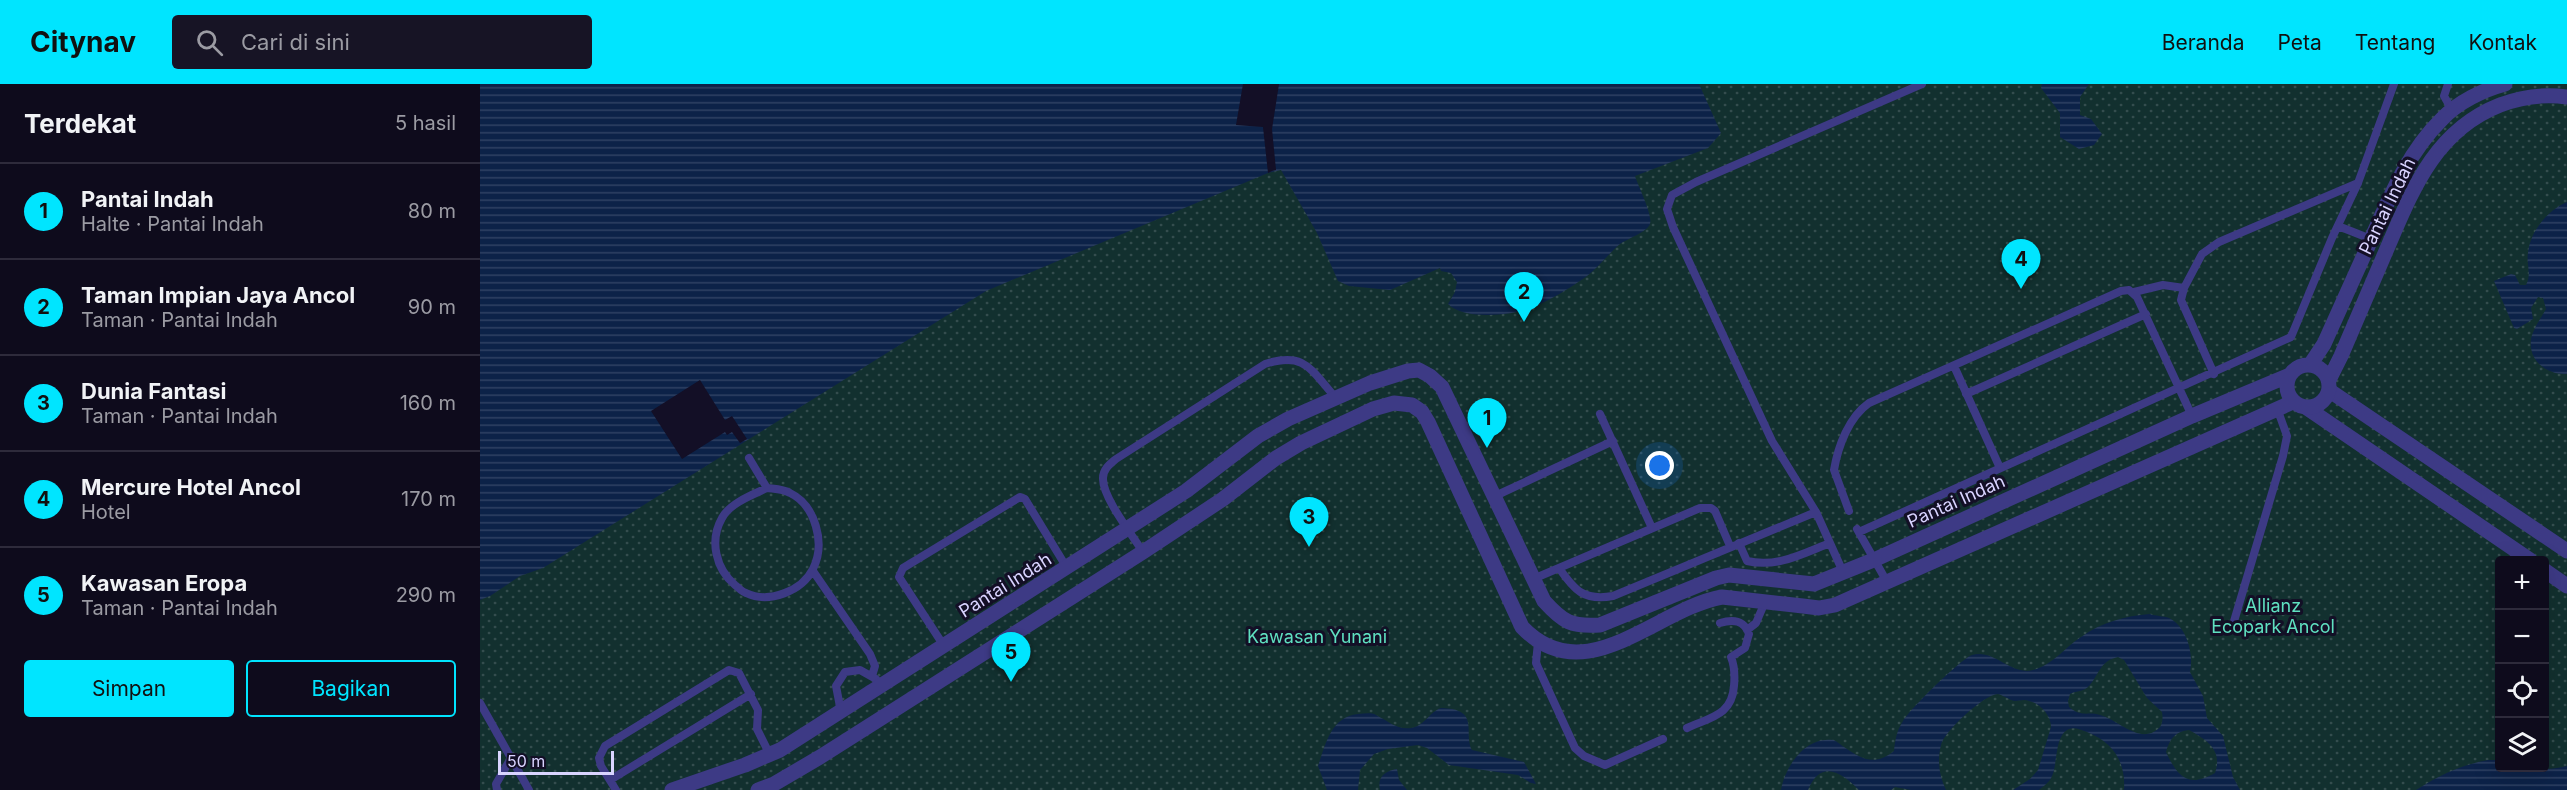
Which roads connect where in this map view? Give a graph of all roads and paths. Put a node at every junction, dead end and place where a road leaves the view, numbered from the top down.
1 (1922, 84) edge
2 (2394, 84) edge
3 (2448, 84) edge
4 (2505, 84) edge
5 (2567, 97) edge
6 (2452, 111) junction
7 (2358, 183) junction
8 (2338, 226) junction
9 (2371, 239) junction
10 (2184, 288) junction
11 (2133, 292) junction
12 (2146, 314) junction
13 (2310, 365) junction
14 (1954, 366) junction
15 (2214, 374) junction
16 (2290, 375) junction
17 (2329, 385) junction
18 (2180, 389) junction
19 (1966, 394) junction
20 (1335, 398) junction
21 (2300, 405) junction
22 (2277, 408) junction
23 (1600, 414) dead end
24 (2192, 416) junction
25 (1613, 441) junction
26 (749, 458) dead end
27 (2000, 468) junction
28 (767, 488) junction
29 (1495, 496) junction
30 (1849, 511) dead end
31 (1816, 512) junction
32 (1652, 528) junction
33 (1128, 529) junction
34 (1830, 543) junction
35 (1735, 545) junction
36 (2567, 551) edge
37 (1143, 552) junction
38 (2523, 556) edge
39 (1876, 559) junction
40 (1067, 568) junction
41 (1559, 568) junction
42 (813, 571) junction
43 (1843, 572) junction
44 (2549, 573) edge
45 (1533, 579) junction
46 (1887, 582) junction
47 (2567, 586) edge
48 (1765, 602) junction
49 (1720, 623) dead end
50 (2232, 628) dead end
51 (1747, 630) junction
52 (1538, 642) junction
53 (944, 646) junction
54 (877, 680) junction
55 (752, 694) junction
56 (480, 703) edge
57 (841, 712) junction
58 (1687, 728) dead end
59 (1663, 739) dead end
60 (770, 756) junction
61 (511, 759) junction
62 (610, 780) junction
63 (497, 790) edge
64 (529, 790) edge
65 (616, 790) edge
66 (672, 790) edge
67 (758, 790) edge

1 - 31 lane
2 - 7 lane
3 - 6 lane
4 - 6 street, Pantai Indah
5 - 17 street, Pantai Indah
6 - 9 street, Pantai Indah
7 - 8 lane
7 - 10 lane
8 - 9 lane
8 - 15 lane
9 - 13 street, Pantai Indah
10 - 11 lane
10 - 15 lane
11 - 12 lane
11 - 14 lane
12 - 18 lane
12 - 19 lane
13 - 16 street
13 - 17 street
14 - 19 lane
14 - 30 lane
15 - 18 lane
16 - 21 street
16 - 24 street, Pantai Indah
17 - 21 street
17 - 36 street
18 - 24 lane
18 - 27 lane
19 - 27 lane
20 - 29 street, Pantai Indah
20 - 33 street, Pantai Indah
20 - 33 lane
21 - 22 street
21 - 38 street
22 - 46 street
22 - 50 lane
23 - 25 lane
24 - 39 street, Pantai Indah
25 - 29 lane
25 - 32 lane
26 - 28 lane
27 - 39 lane
28 - 42 lane
28 - 42 lane
29 - 45 street, Pantai Indah
31 - 34 lane
31 - 35 lane
32 - 35 lane
32 - 41 lane
33 - 37 lane
33 - 40 street, Pantai Indah
34 - 35 lane
34 - 43 lane
35 - 41 lane
37 - 52 street
37 - 67 street
39 - 43 street, Pantai Indah
39 - 46 lane
40 - 53 street, Pantai Indah
40 - 53 lane
41 - 45 lane
42 - 54 lane
43 - 45 street, Pantai Indah
44 - 47 street
46 - 48 street
48 - 51 lane
48 - 52 street
49 - 51 lane
51 - 58 lane
52 - 59 lane
53 - 54 street, Pantai Indah
54 - 57 street, Pantai Indah
54 - 57 lane
55 - 60 lane
55 - 62 lane
55 - 62 lane
56 - 61 lane
57 - 60 street, Pantai Indah
60 - 66 street, Pantai Indah
61 - 63 lane
61 - 64 lane
62 - 65 lane

